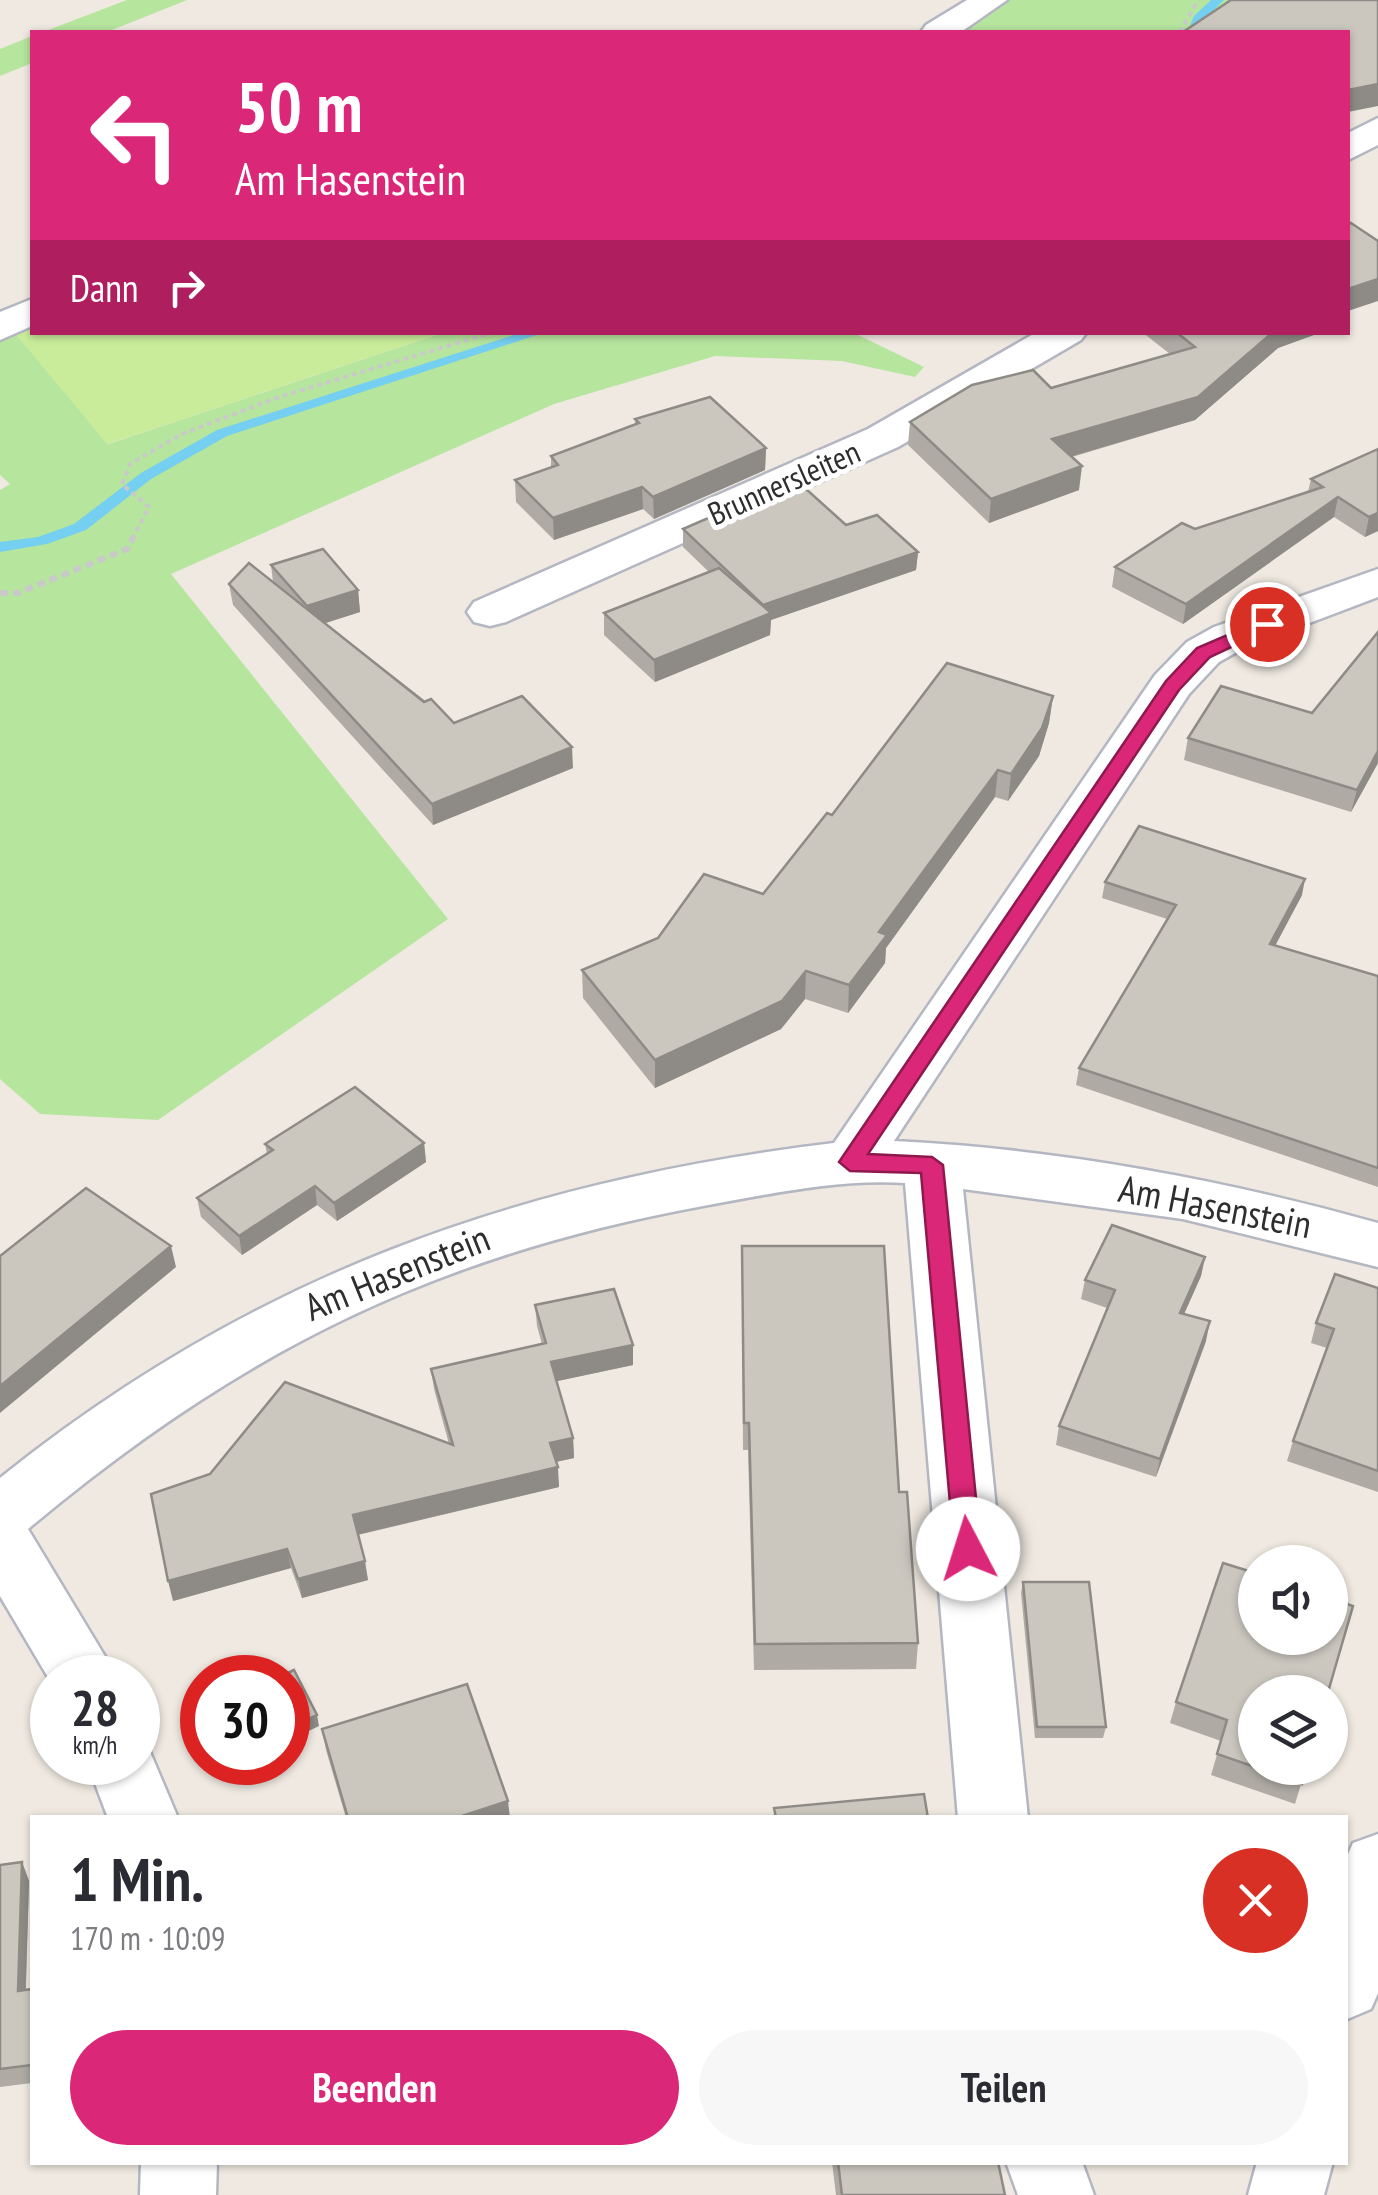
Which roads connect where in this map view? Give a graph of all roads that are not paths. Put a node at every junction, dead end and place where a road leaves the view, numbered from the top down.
1 (990, 0) edge
2 (941, 30) edge
3 (1378, 129) edge
4 (1350, 148) edge
5 (30, 312) edge
6 (0, 328) edge
7 (1062, 335) edge
8 (1378, 582) edge
9 (490, 612) dead end
10 (850, 1162) junction
11 (932, 1165) junction
12 (1378, 1245) edge
13 (0, 1515) edge
14 (0, 1540) edge
15 (71, 1655) edge
16 (131, 1785) edge
17 (142, 1815) edge
18 (992, 1815) edge
19 (1378, 1866) edge
20 (1348, 1974) edge
21 (179, 2165) edge
22 (1045, 2165) edge
23 (1295, 2165) edge
24 (178, 2195) edge
25 (1056, 2195) edge
26 (1286, 2195) edge

1 - 2 street
3 - 4 street
5 - 6 street
7 - 9 street, Brunnersleiten
8 - 10 street
10 - 11 street, Am Hasenstein
10 - 13 street, Am Hasenstein
11 - 12 street, Am Hasenstein
11 - 18 street
14 - 15 street
16 - 17 street
19 - 20 street
21 - 24 street
22 - 25 street
23 - 26 street

